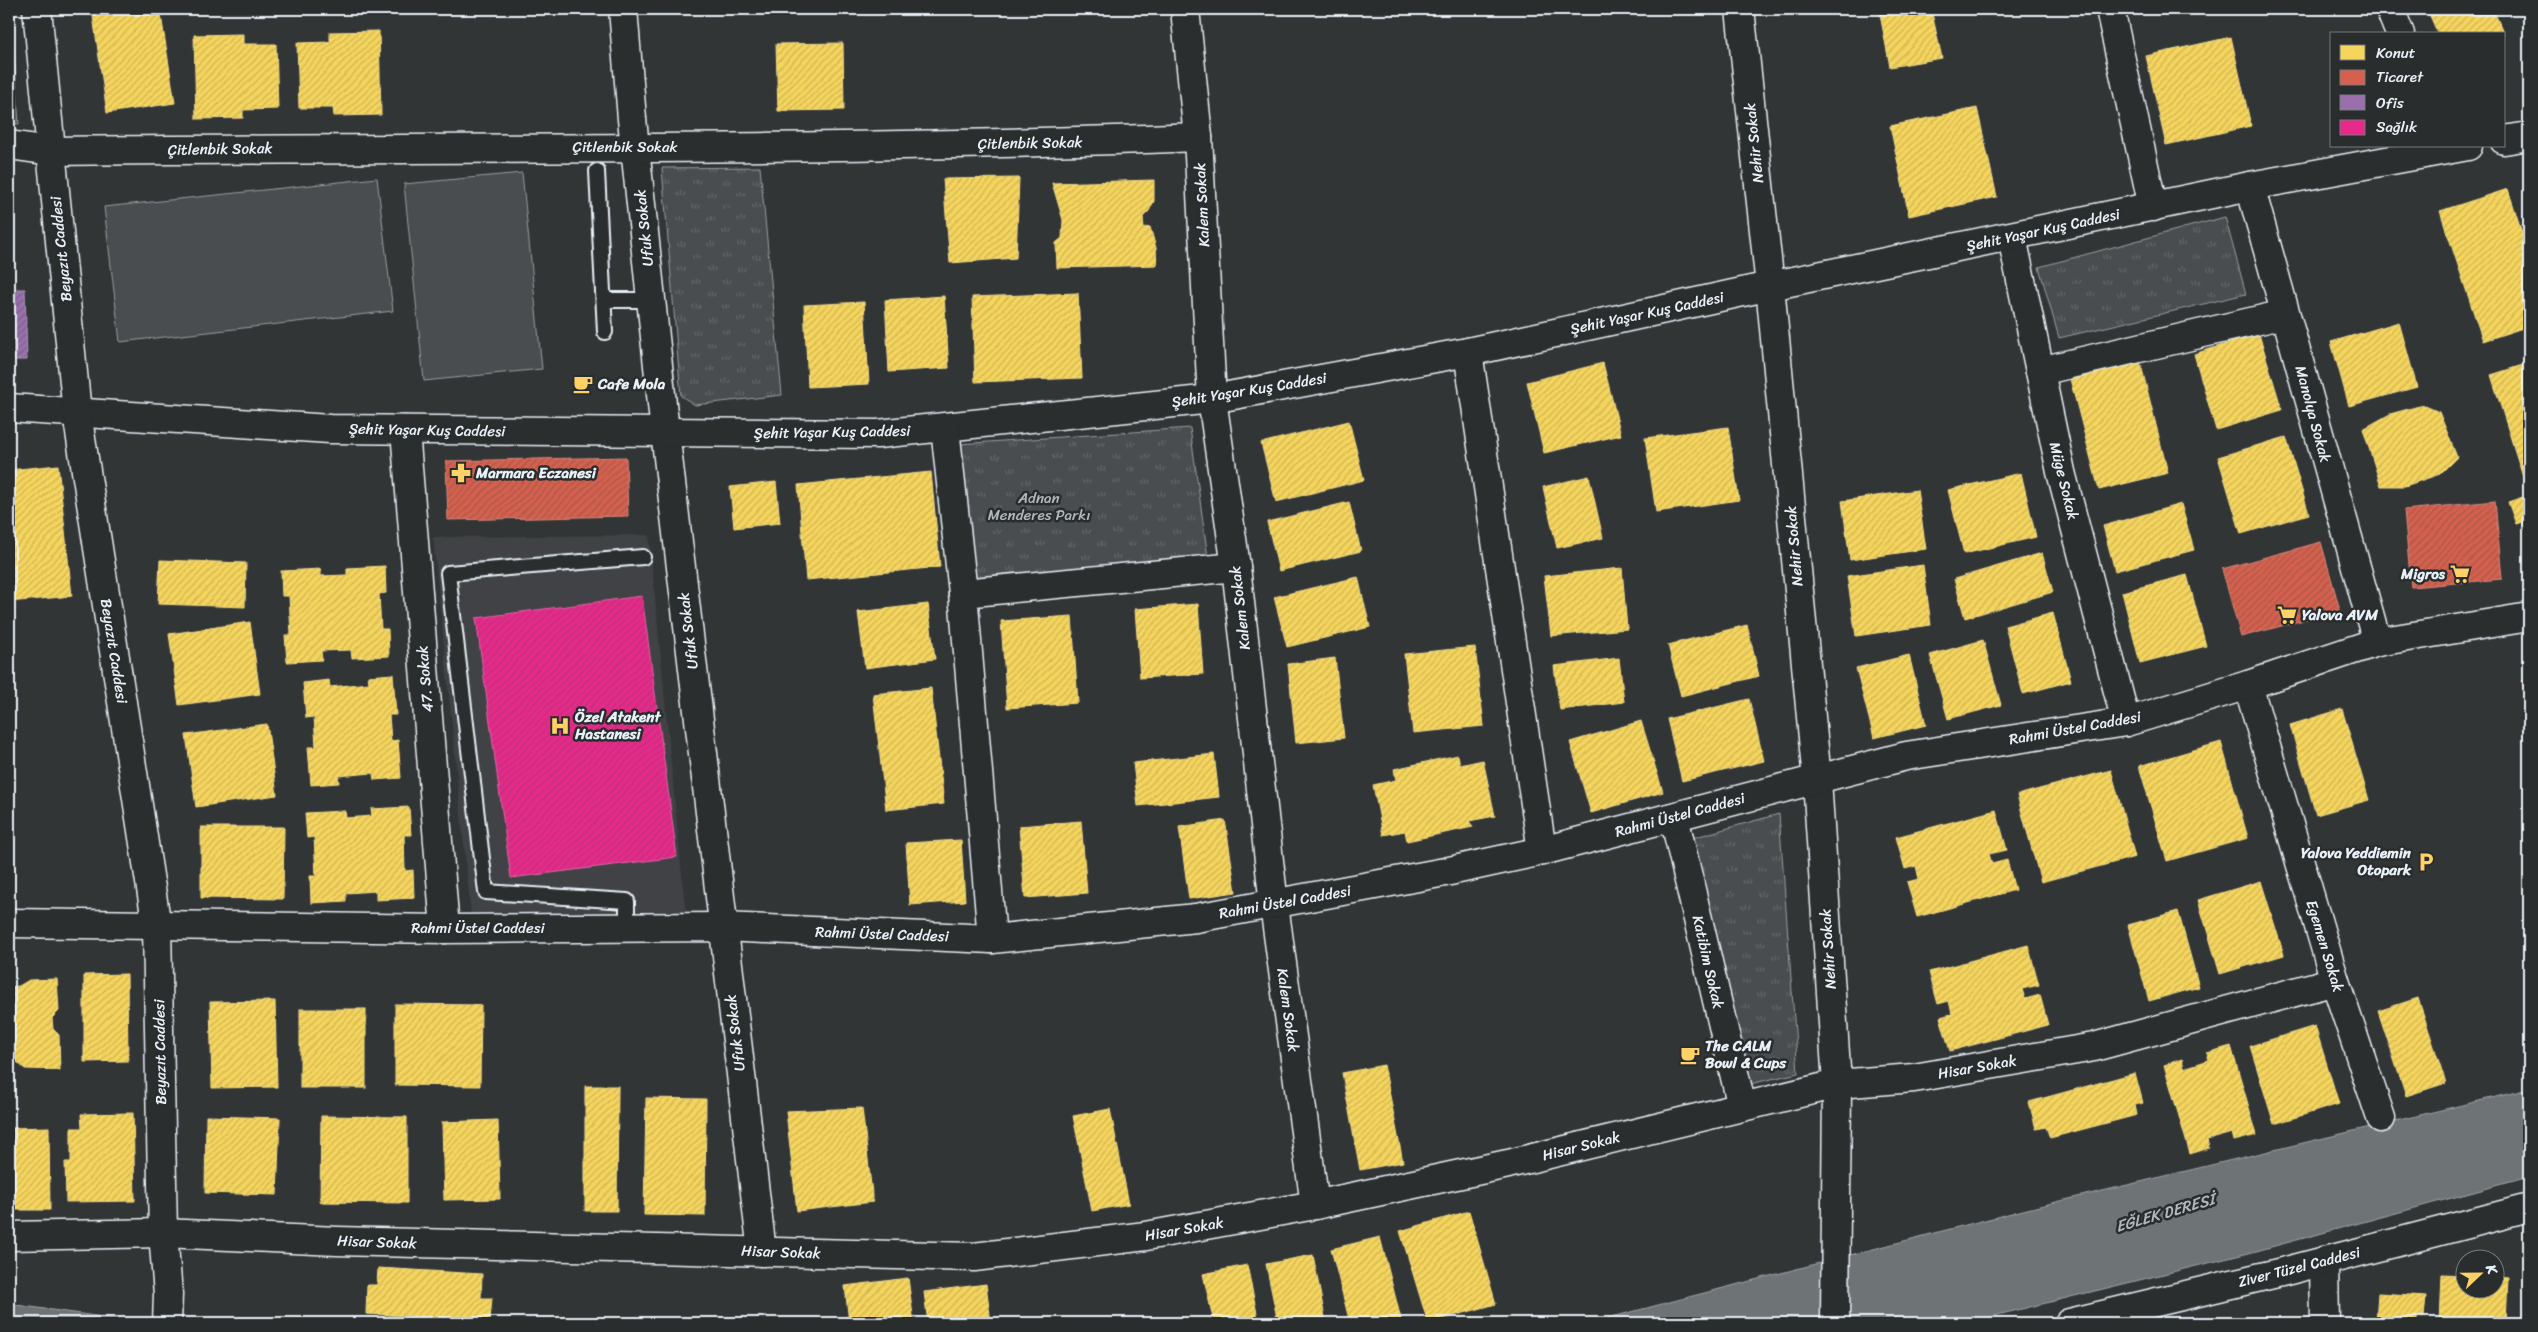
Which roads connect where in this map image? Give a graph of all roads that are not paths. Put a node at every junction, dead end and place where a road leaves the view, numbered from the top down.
1 (37, 9) edge
2 (624, 9) edge
3 (1185, 9) edge
4 (1740, 9) edge
5 (2110, 9) edge
6 (2390, 9) edge
7 (2399, 32) edge
8 (1198, 137) junction
9 (9, 145) edge
10 (636, 147) junction
11 (2451, 148) edge
12 (51, 150) junction
13 (597, 171) dead end
14 (2250, 186) junction
15 (2153, 207) junction
16 (2012, 237) junction
17 (1770, 286) junction
18 (604, 300) junction
19 (652, 300) junction
20 (2285, 314) junction
21 (606, 332) dead end
22 (1468, 352) junction
23 (2040, 371) junction
24 (1212, 399) junction
25 (9, 408) edge
26 (77, 413) junction
27 (945, 428) junction
28 (405, 430) junction
29 (666, 432) junction
30 (643, 556) dead end
31 (1236, 567) junction
32 (963, 593) junction
33 (2529, 616) edge
34 (2377, 642) junction
35 (2248, 685) junction
36 (2126, 722) junction
37 (1817, 780) junction
38 (1674, 817) junction
39 (1542, 851) junction
40 (1274, 905) junction
41 (9, 924) edge
42 (157, 927) junction
43 (722, 927) junction
44 (628, 928) junction
45 (445, 929) junction
46 (992, 939) junction
47 (2335, 982) junction
48 (1837, 1084) junction
49 (1742, 1107) junction
50 (2381, 1118) dead end
51 (1315, 1206) junction
52 (2529, 1208) edge
53 (163, 1234) junction
54 (9, 1236) edge
55 (762, 1252) junction
56 (2324, 1261) junction
57 (167, 1323) edge
58 (1835, 1323) edge
59 (2069, 1323) edge
60 (2326, 1323) edge

1 - 12 street, Beyazıt Caddesi
2 - 10 street, Ufuk Sokak
3 - 8 street, Kalem Sokak
4 - 17 street, Nehir Sokak
5 - 15 street
6 - 7 street
8 - 10 street, Çitlenbik Sokak
8 - 24 street, Kalem Sokak
9 - 12 street, Çitlenbik Sokak
10 - 12 street, Çitlenbik Sokak
10 - 19 street, Ufuk Sokak
11 - 14 street, Şehit Yaşar Kuş Caddesi
12 - 26 street, Beyazıt Caddesi
13 - 18 lane
14 - 15 street, Şehit Yaşar Kuş Caddesi
14 - 20 street, Manolya Sokak
15 - 16 street, Şehit Yaşar Kuş Caddesi
16 - 17 street, Şehit Yaşar Kuş Caddesi
16 - 23 street, Müge Sokak
17 - 22 street, Şehit Yaşar Kuş Caddesi
17 - 37 street, Nehir Sokak
18 - 19 lane
18 - 21 lane
19 - 29 street, Ufuk Sokak
20 - 23 street
20 - 34 street, Manolya Sokak
22 - 24 street, Şehit Yaşar Kuş Caddesi
22 - 39 street
23 - 36 street, Müge Sokak
24 - 27 street, Şehit Yaşar Kuş Caddesi
24 - 31 street, Kalem Sokak
25 - 26 street, Şehit Yaşar Kuş Caddesi
26 - 28 street, Şehit Yaşar Kuş Caddesi
26 - 42 street, Beyazıt Caddesi
27 - 29 street, Şehit Yaşar Kuş Caddesi
27 - 32 street
28 - 29 street, Şehit Yaşar Kuş Caddesi
28 - 45 street, 47. Sokak
29 - 43 street, Ufuk Sokak
30 - 44 lane
31 - 32 street
31 - 40 street, Kalem Sokak
32 - 46 street
33 - 34 street, Rahmi Üstel Caddesi
34 - 35 street, Rahmi Üstel Caddesi
35 - 36 street, Rahmi Üstel Caddesi
35 - 47 street, Egemen Sokak
36 - 37 street, Rahmi Üstel Caddesi
37 - 38 street, Rahmi Üstel Caddesi
37 - 48 street, Nehir Sokak
38 - 39 street, Rahmi Üstel Caddesi
38 - 49 street, Katibim Sokak
39 - 40 street, Rahmi Üstel Caddesi
40 - 46 street, Rahmi Üstel Caddesi
40 - 51 street, Kalem Sokak
41 - 42 street, Rahmi Üstel Caddesi
42 - 45 street, Rahmi Üstel Caddesi
42 - 53 street, Beyazıt Caddesi
43 - 44 street, Rahmi Üstel Caddesi
43 - 46 street, Rahmi Üstel Caddesi
43 - 55 street, Ufuk Sokak
44 - 45 street, Rahmi Üstel Caddesi
47 - 48 street, Hisar Sokak
47 - 50 street, Egemen Sokak
48 - 49 street, Hisar Sokak
48 - 58 street, Nehir Sokak
49 - 51 street, Hisar Sokak
51 - 55 street, Hisar Sokak
52 - 56 street, Ziver Tüzel Caddesi
53 - 54 street, Hisar Sokak
53 - 55 street, Hisar Sokak
53 - 57 street, Beyazıt Caddesi
56 - 59 street, Ziver Tüzel Caddesi
56 - 60 street

